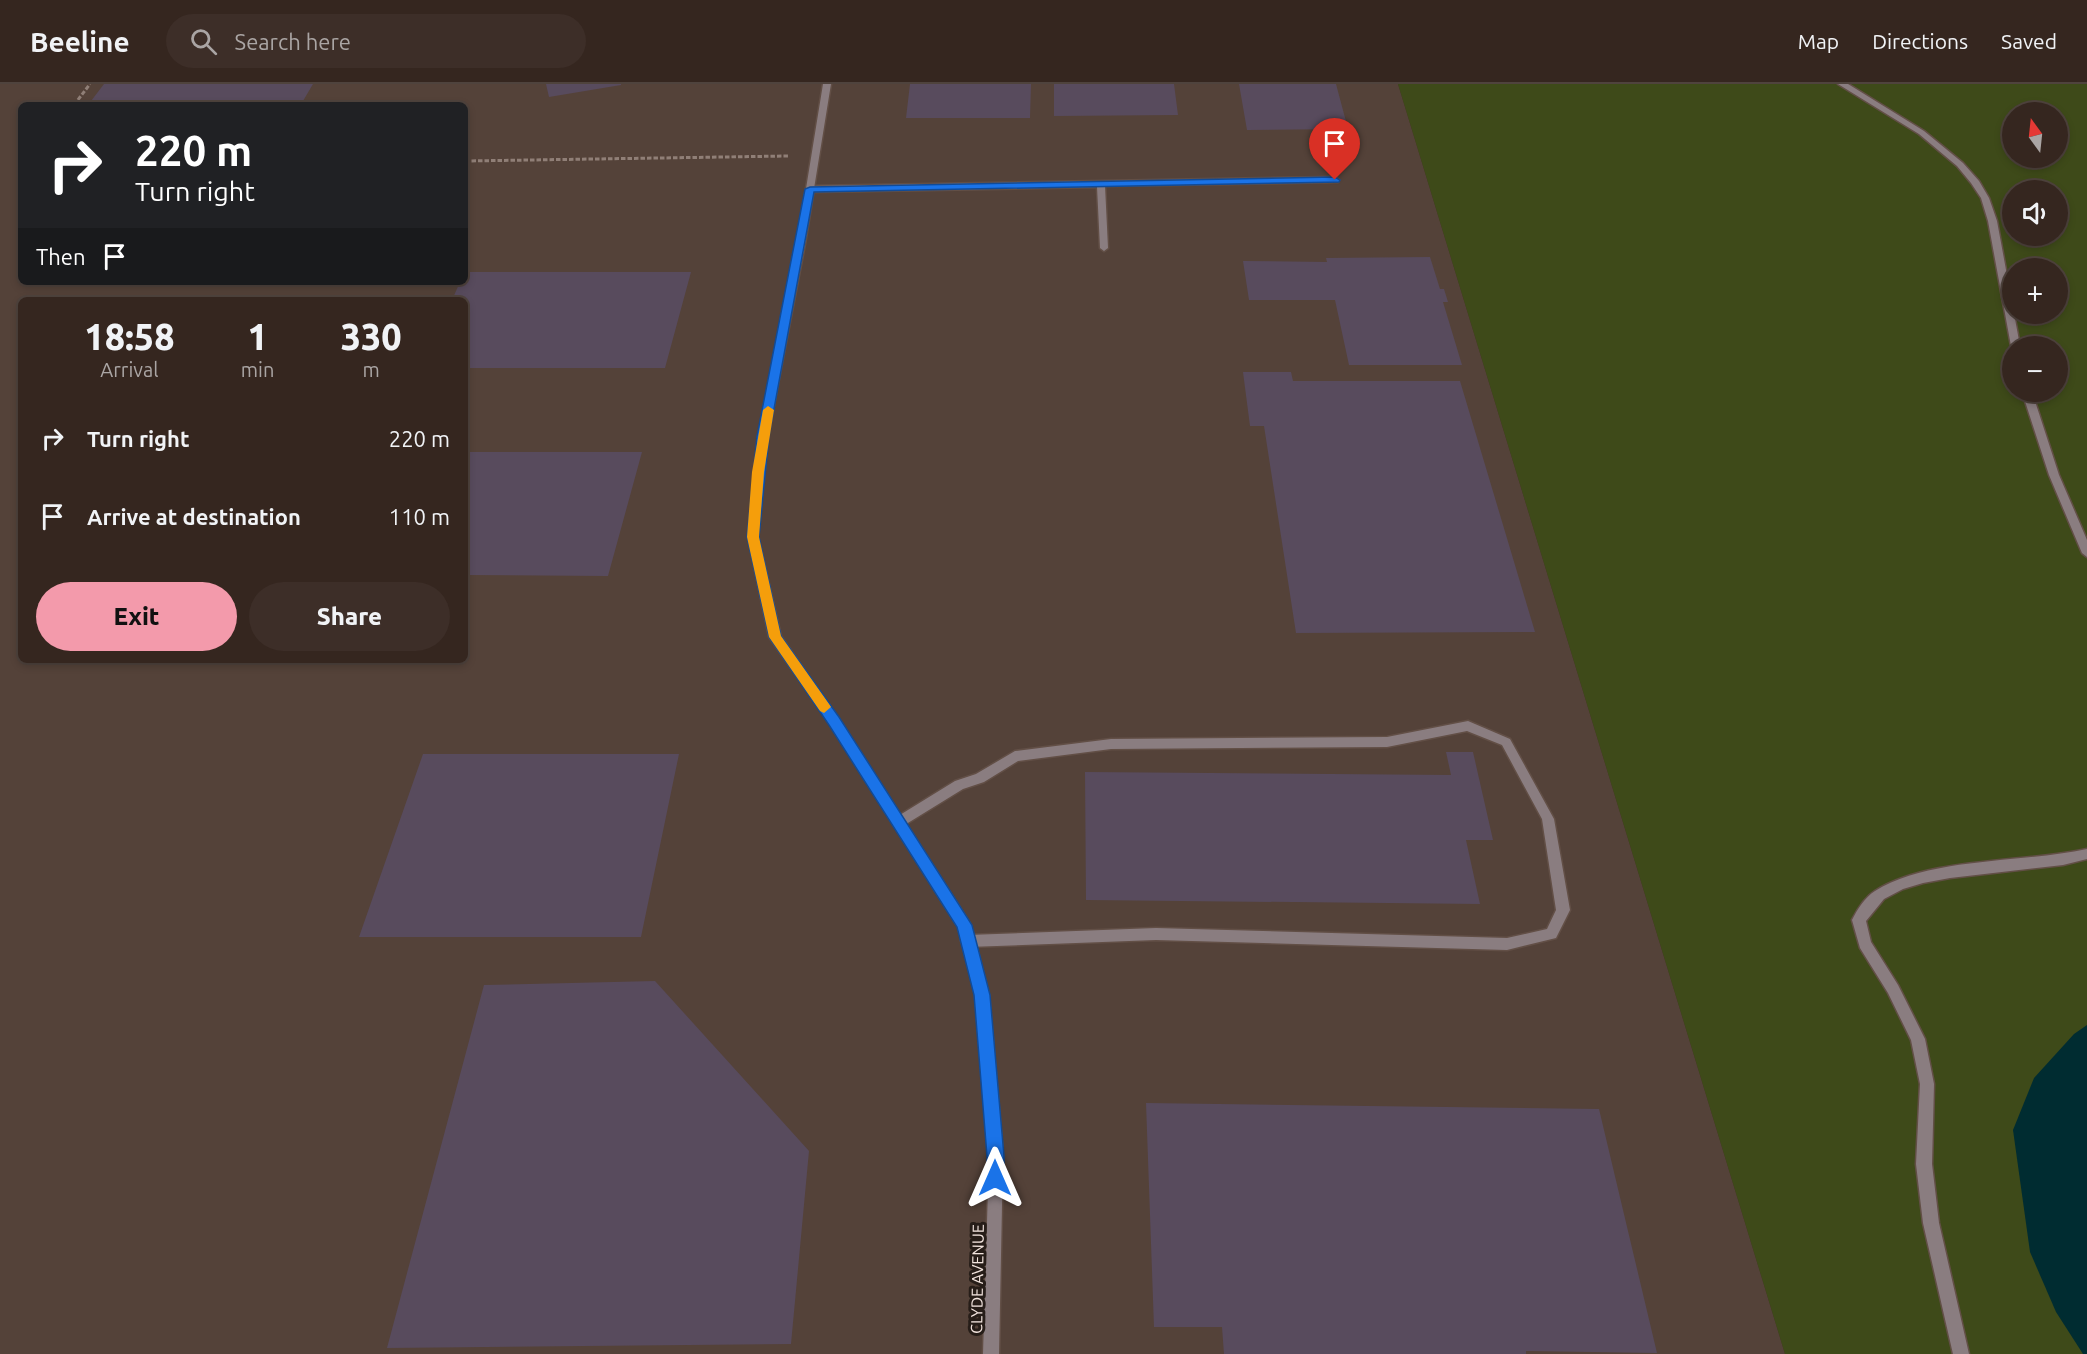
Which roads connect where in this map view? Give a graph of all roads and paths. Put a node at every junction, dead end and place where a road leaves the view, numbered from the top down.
1 (90, 84) edge
2 (827, 84) edge
3 (1842, 84) edge
4 (76, 102) edge
5 (815, 156) junction
6 (468, 161) edge
7 (1335, 180) dead end
8 (1101, 184) junction
9 (810, 189) junction
10 (1104, 248) dead end
11 (2014, 336) edge
12 (2030, 402) edge
13 (2087, 553) edge
14 (898, 822) junction
15 (2087, 854) edge
16 (968, 941) junction
17 (992, 1354) edge
18 (1961, 1354) edge

1 - 4 path
2 - 5 street, CLYDE AVENUE
3 - 11 street
5 - 6 path
5 - 9 street, CLYDE AVENUE
7 - 8 street
8 - 9 street
8 - 10 street
9 - 14 street, CLYDE AVENUE
12 - 13 street
14 - 16 street, CLYDE AVENUE
14 - 16 street
15 - 18 street
16 - 17 street, CLYDE AVENUE

